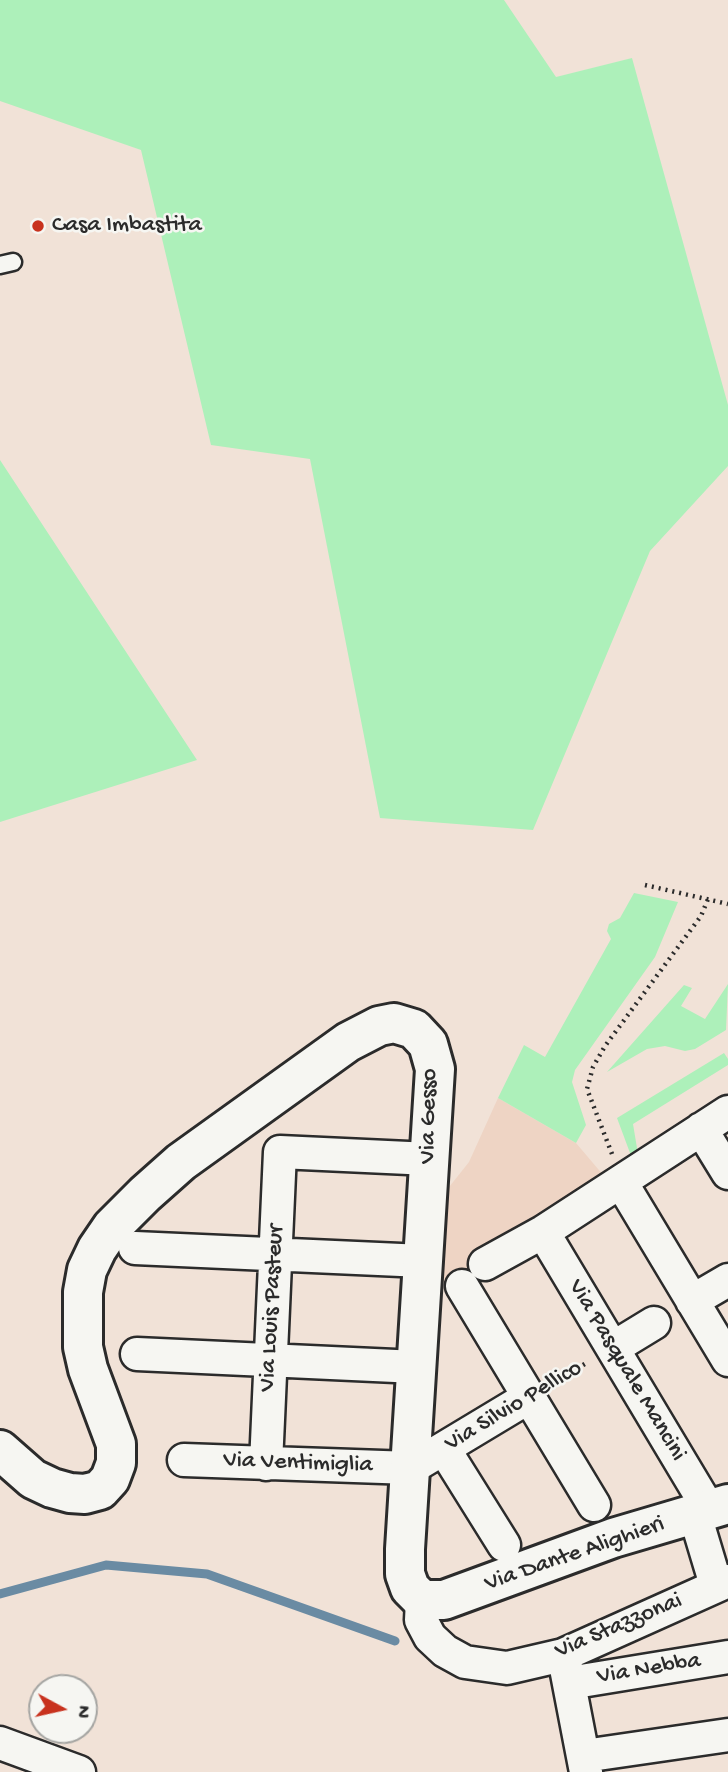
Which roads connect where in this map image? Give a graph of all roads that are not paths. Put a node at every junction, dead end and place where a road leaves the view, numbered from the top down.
1 (728, 1112) edge
2 (701, 1129) junction
3 (430, 1159) junction
4 (728, 1173) edge
5 (621, 1182) junction
6 (543, 1232) junction
7 (135, 1248) dead end
8 (275, 1254) junction
9 (423, 1261) junction
10 (485, 1264) dead end
11 (728, 1280) edge
12 (462, 1286) dead end
13 (692, 1301) junction
14 (654, 1323) dead end
15 (612, 1348) junction
16 (137, 1354) dead end
17 (270, 1360) junction
18 (728, 1360) edge
19 (417, 1367) junction
20 (529, 1397) junction
21 (444, 1449) junction
22 (0, 1450) edge
23 (184, 1460) dead end
24 (265, 1464) junction
25 (411, 1468) junction
26 (594, 1505) dead end
27 (711, 1510) edge
28 (504, 1545) dead end
29 (722, 1583) edge
30 (422, 1600) junction
31 (728, 1657) edge
32 (566, 1669) junction
33 (728, 1735) edge
34 (0, 1743) edge
35 (585, 1764) edge
36 (79, 1772) edge

1 - 2 street
2 - 4 street
2 - 5 street
3 - 8 street, Via Louis Pasteur
3 - 9 street, Via Gesso
3 - 22 street, Via Gesso
5 - 6 street
5 - 13 street
6 - 10 street
6 - 15 street, Via Pasquale Mancini
7 - 8 street
8 - 9 street
8 - 17 street, Via Louis Pasteur
9 - 19 street, Via Gesso
11 - 13 street
12 - 20 street
13 - 18 street
14 - 15 street
15 - 27 street, Via Pasquale Mancini
16 - 17 street
17 - 19 street
17 - 24 street, Via Louis Pasteur
19 - 25 street, Via Gesso
20 - 21 street, Via Silvio Pellico
20 - 26 street
21 - 25 street, Via Silvio Pellico
21 - 28 street
23 - 24 street, Via Ventimiglia
24 - 25 street, Via Ventimiglia
25 - 30 street, Via Gesso
27 - 29 street, Via Pasquale Mancini
27 - 30 street, Via Dante Alighieri
29 - 32 street, Via Stazzonai
30 - 32 street, Via Stazzonai
31 - 32 street, Via Nebba
32 - 35 street
33 - 35 street
34 - 36 street

